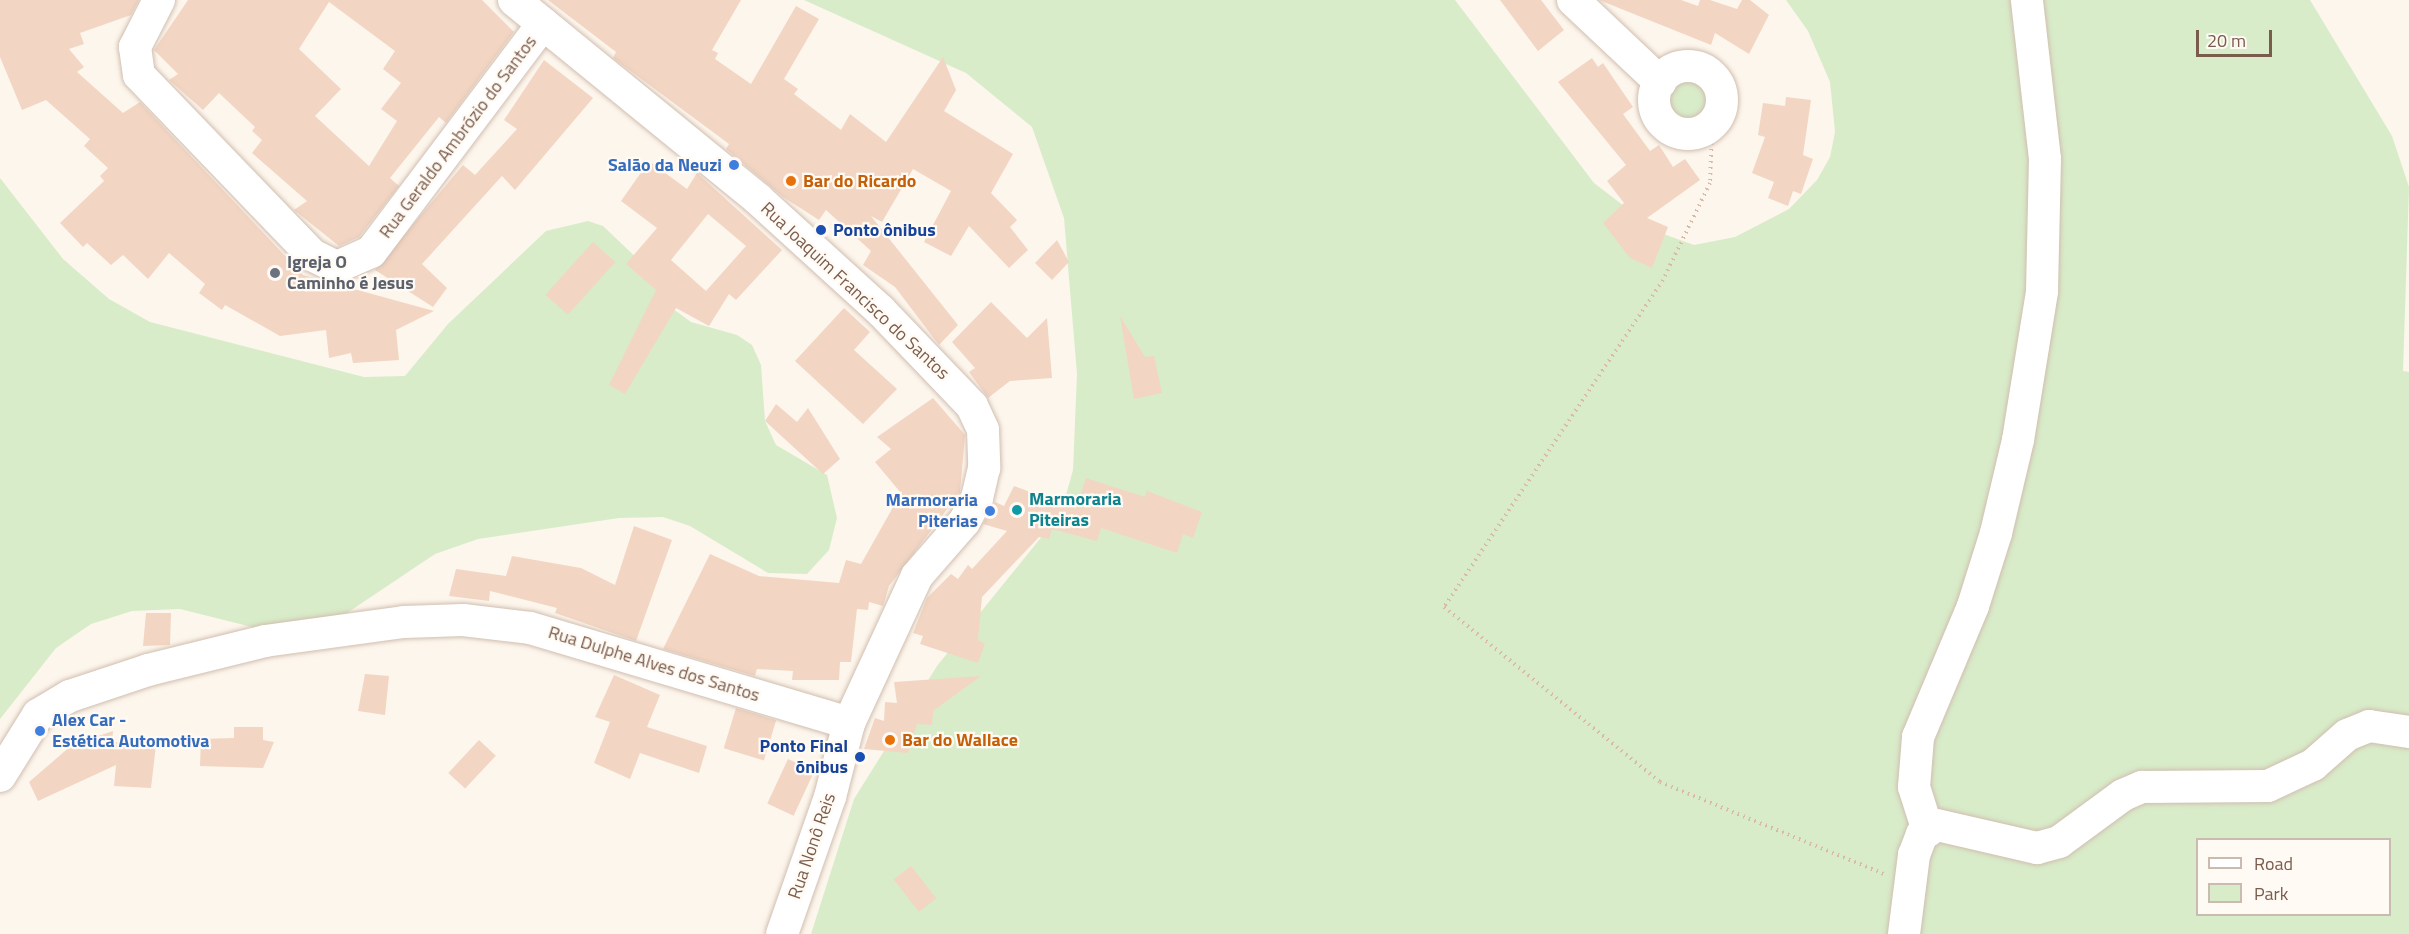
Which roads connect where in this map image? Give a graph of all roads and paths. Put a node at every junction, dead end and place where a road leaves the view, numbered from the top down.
1 (159, 0) edge
2 (514, 0) edge
3 (1573, 0) edge
4 (2026, 0) edge
5 (543, 24) junction
6 (1660, 82) junction
7 (1712, 125) junction
8 (849, 723) junction
9 (2409, 732) edge
10 (0, 776) edge
11 (1928, 831) junction
12 (1909, 884) junction
13 (782, 934) edge
14 (1904, 934) edge

1 - 5 street, Rua Geraldo Ambrózio do Santos
2 - 5 street, Rua Joaquim Francisco do Santos
3 - 6 street
4 - 11 street
5 - 8 street, Rua Joaquim Francisco do Santos
6 - 7 street
6 - 7 street
7 - 12 path
8 - 10 street, Rua Dulphe Alves dos Santos
8 - 13 street, Rua Nonô Reis
9 - 11 street
11 - 12 street
12 - 14 street

